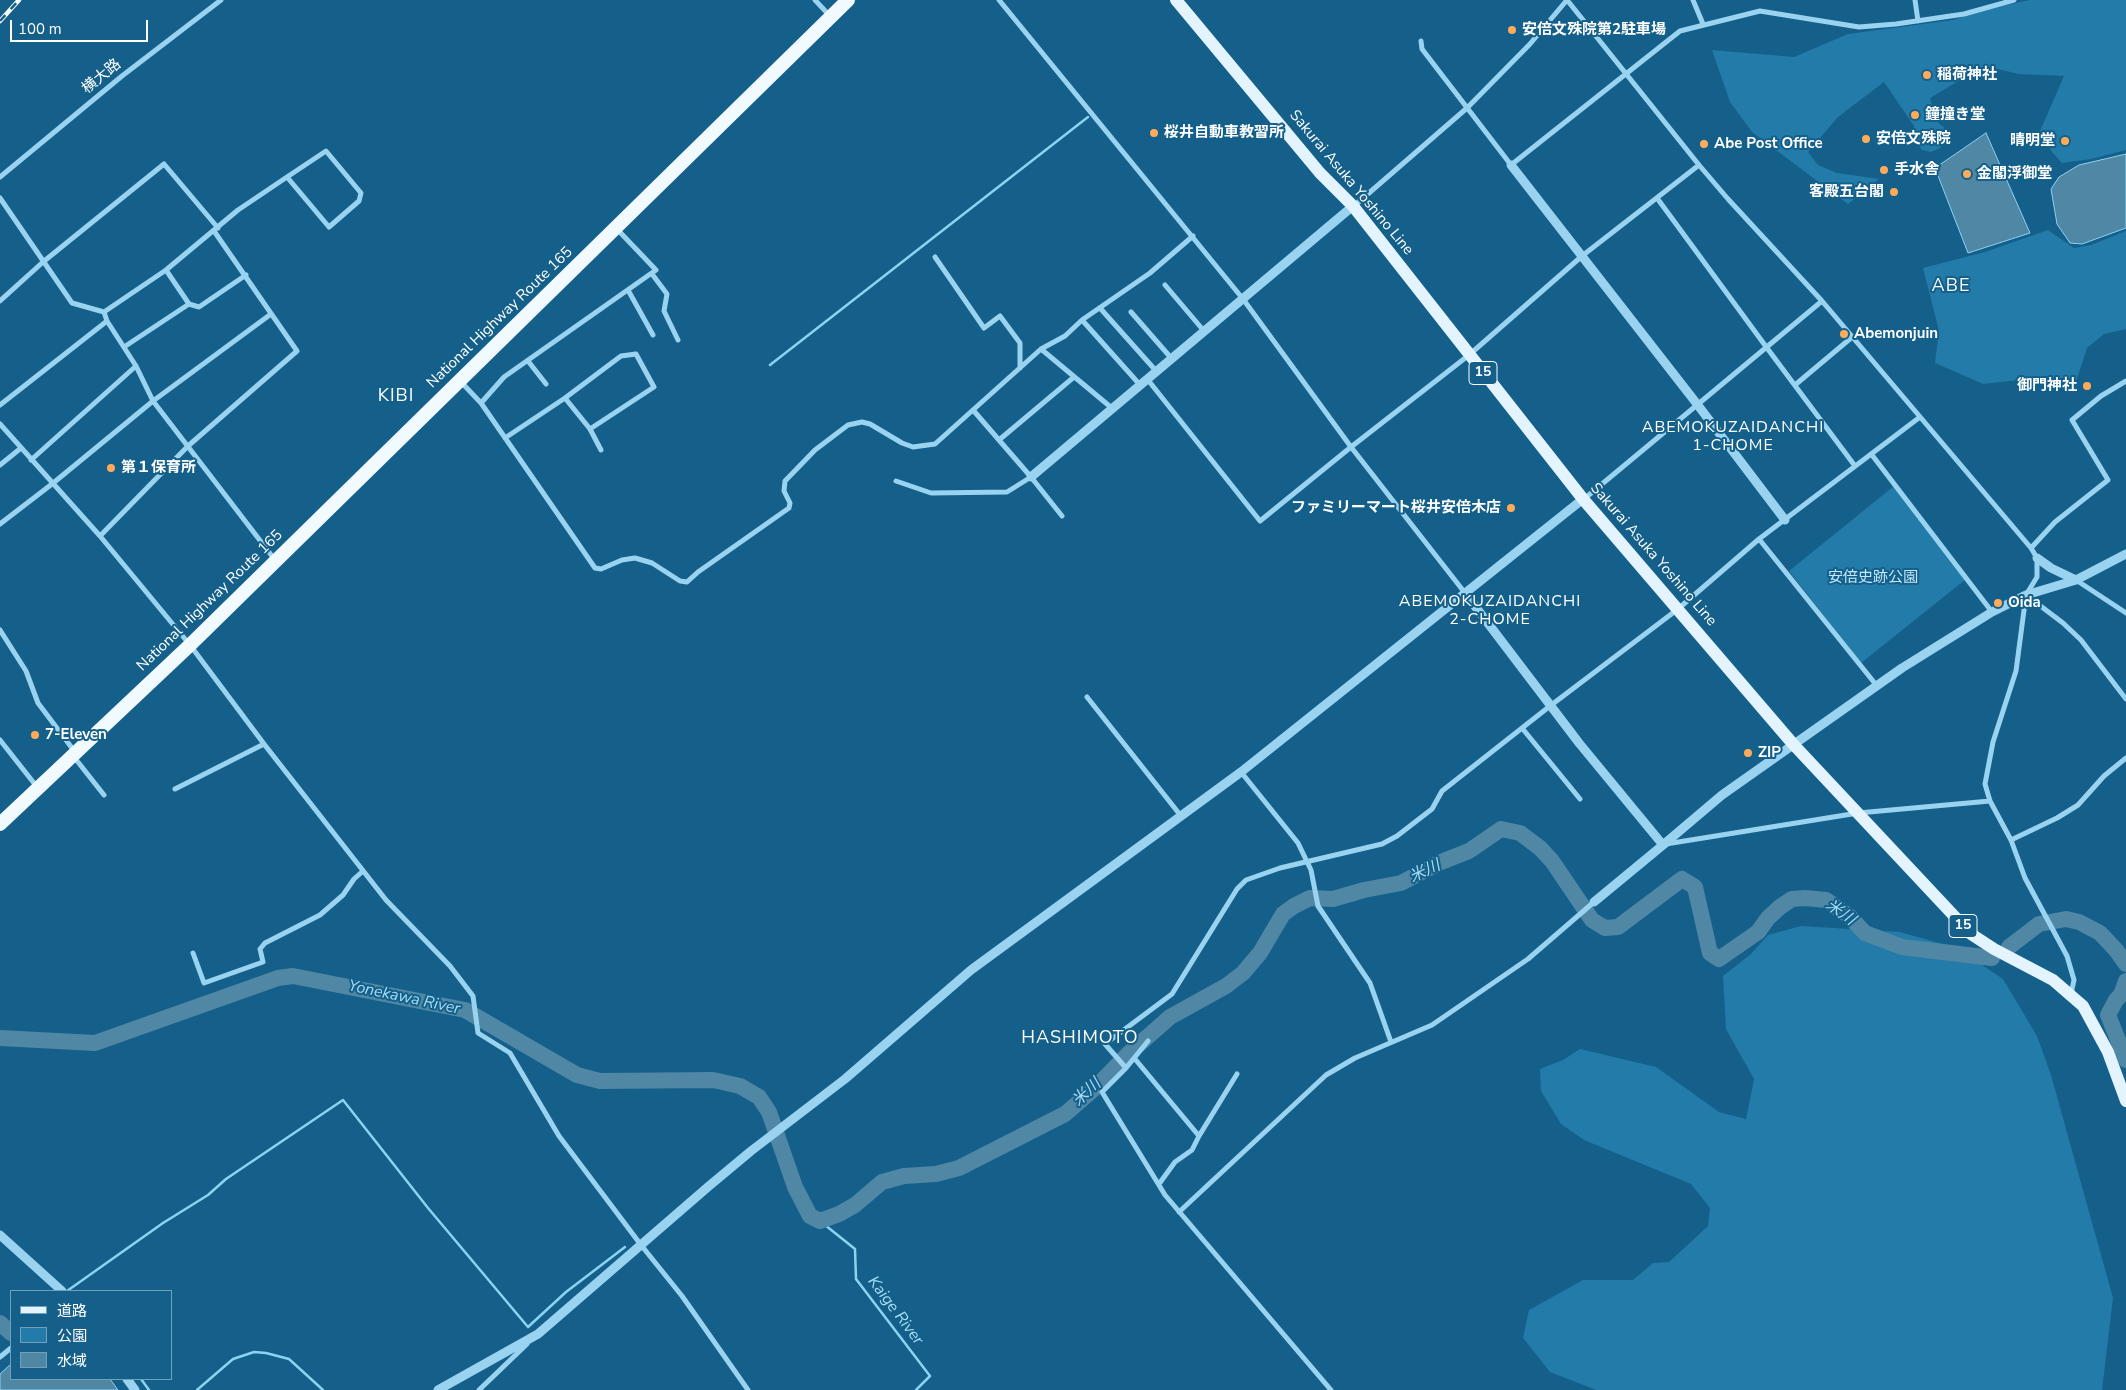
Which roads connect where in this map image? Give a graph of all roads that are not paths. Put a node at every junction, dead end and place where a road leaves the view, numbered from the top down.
1 (221, 0) edge
2 (815, 0) edge
3 (848, 0) edge
4 (999, 0) edge
5 (1176, 0) edge
6 (1567, 0) edge
7 (1692, 0) edge
8 (1915, 0) edge
9 (2014, 0) edge
10 (830, 16) junction
11 (1918, 21) junction
12 (1703, 24) junction
13 (1421, 41) dead end
14 (1626, 75) junction
15 (1467, 108) junction
16 (1511, 165) junction
17 (1699, 165) junction
18 (0, 177) edge
19 (287, 177) junction
20 (0, 198) edge
21 (1657, 198) junction
22 (1353, 206) junction
23 (615, 228) junction
24 (216, 229) junction
25 (1193, 236) junction
26 (1582, 256) junction
27 (935, 257) dead end
28 (44, 262) junction
29 (166, 270) junction
30 (652, 274) junction
31 (246, 275) junction
32 (1165, 285) dead end
33 (628, 290) junction
34 (1242, 299) junction
35 (0, 301) edge
36 (1822, 301) junction
37 (189, 304) junction
38 (1100, 308) junction
39 (104, 312) junction
40 (1131, 312) dead end
41 (271, 314) junction
42 (1082, 320) junction
43 (108, 321) junction
44 (1204, 332) junction
45 (653, 335) dead end
46 (1851, 338) junction
47 (678, 340) dead end
48 (124, 347) junction
49 (1766, 348) junction
50 (1041, 349) junction
51 (1469, 355) junction
52 (1172, 359) junction
53 (528, 361) junction
54 (136, 366) junction
55 (1020, 368) junction
56 (1157, 372) junction
57 (1074, 377) junction
58 (460, 380) junction
59 (2126, 381) edge
60 (1145, 383) junction
61 (546, 384) dead end
62 (1794, 386) junction
63 (565, 398) junction
64 (154, 400) junction
65 (481, 403) junction
66 (0, 404) edge
67 (1697, 404) junction
68 (1113, 409) junction
69 (973, 410) junction
70 (1920, 417) junction
71 (0, 424) edge
72 (590, 429) junction
73 (506, 438) junction
74 (999, 440) junction
75 (188, 446) junction
76 (1351, 446) junction
77 (21, 448) junction
78 (602, 450) dead end
79 (1872, 455) junction
80 (31, 460) junction
81 (0, 465) edge
82 (1855, 466) junction
83 (1031, 476) junction
84 (896, 481) dead end
85 (52, 484) junction
86 (1583, 499) junction
87 (1062, 516) dead end
88 (1785, 520) junction
89 (0, 524) edge
90 (100, 536) junction
91 (1759, 539) junction
92 (2031, 548) junction
93 (2126, 554) edge
94 (2037, 558) junction
95 (275, 560) junction
96 (2076, 580) junction
97 (1465, 593) junction
98 (2026, 595) junction
99 (1678, 609) junction
100 (1992, 612) junction
101 (2126, 613) edge
102 (0, 630) edge
103 (190, 645) junction
104 (1877, 686) junction
105 (1087, 697) dead end
106 (2126, 699) edge
107 (1550, 706) junction
108 (1522, 728) junction
109 (0, 740) edge
110 (264, 744) junction
111 (1794, 744) junction
112 (6, 746) junction
113 (0, 751) edge
114 (74, 754) junction
115 (2126, 758) edge
116 (1241, 772) junction
117 (38, 788) junction
118 (175, 789) dead end
119 (104, 795) dead end
120 (1580, 800) dead end
121 (1990, 801) junction
122 (1858, 813) junction
123 (1181, 816) junction
124 (0, 824) edge
125 (2011, 840) junction
126 (1663, 845) junction
127 (1308, 861) junction
128 (363, 871) junction
129 (1594, 902) joint
130 (193, 953) dead end
131 (2071, 995) junction
132 (1148, 1041) dead end
133 (1391, 1042) junction
134 (1135, 1059) junction
135 (1126, 1068) junction
136 (1237, 1074) dead end
137 (2126, 1101) edge
138 (1200, 1136) junction
139 (1159, 1184) junction
140 (1180, 1212) junction
141 (0, 1235) edge
142 (641, 1245) junction
143 (60, 1288) edge
144 (538, 1334) junction
145 (10, 1349) edge
146 (0, 1357) edge
147 (1325, 1386) junction
148 (438, 1390) edge
149 (479, 1390) edge
150 (748, 1390) edge
151 (1320, 1390) edge
152 (1330, 1390) edge

1 - 18 street, 横大路
2 - 10 street
3 - 10 highway, National Highway Route 165
4 - 25 street
5 - 22 main road, Sakurai Asuka Yoshino Line / 15
6 - 14 street
6 - 15 street
7 - 12 street
8 - 11 street
9 - 11 street
10 - 23 highway, National Highway Route 165
11 - 12 street
12 - 14 street
13 - 15 street
14 - 16 street
14 - 17 street
15 - 16 street
15 - 22 street
16 - 26 street
17 - 21 street
17 - 36 street
19 - 19 street
19 - 24 street
20 - 28 street
21 - 26 street
21 - 49 street
22 - 34 street
22 - 51 main road, Sakurai Asuka Yoshino Line / 15
23 - 30 street
23 - 58 highway, National Highway Route 165
24 - 28 street
24 - 29 street
24 - 31 street
25 - 34 street
25 - 38 street
26 - 51 street
26 - 67 street
27 - 55 street
28 - 35 street
28 - 39 street
29 - 37 street
29 - 39 street
30 - 33 street
30 - 47 street
31 - 37 street
31 - 41 street
32 - 44 street
33 - 45 street
33 - 53 street
34 - 44 street
34 - 76 street
36 - 46 street
36 - 49 street
37 - 48 street
38 - 42 street
38 - 56 street
39 - 43 street
40 - 52 street
41 - 64 street
41 - 75 street
42 - 50 street
42 - 60 street
43 - 48 street
43 - 66 street
44 - 52 street
46 - 62 street
46 - 70 street
48 - 54 street
49 - 62 street
49 - 67 street
50 - 55 street
50 - 57 street
51 - 76 street
51 - 86 main road, Sakurai Asuka Yoshino Line / 15
52 - 56 street
53 - 61 street
53 - 65 street
54 - 64 street
54 - 80 street
55 - 69 street
56 - 60 street
57 - 68 street
57 - 74 street
58 - 65 street
58 - 95 highway, National Highway Route 165
59 - 92 street
60 - 68 street
60 - 76 street
62 - 82 street
63 - 72 street
63 - 72 street
63 - 73 street
64 - 75 street
64 - 85 street
65 - 73 street
67 - 86 street
67 - 88 street
68 - 83 street
69 - 73 street
69 - 74 street
70 - 79 street
70 - 92 street
71 - 77 street
72 - 78 street
74 - 83 street
75 - 90 street
75 - 95 street
76 - 97 street
77 - 80 street
77 - 81 street
79 - 82 street
79 - 100 street
80 - 85 street
82 - 88 street
83 - 84 street
83 - 87 street
85 - 89 street
85 - 90 street
86 - 97 street
86 - 99 main road, Sakurai Asuka Yoshino Line / 15
88 - 91 street
90 - 103 street
91 - 99 street
91 - 104 street
92 - 94 street
93 - 96 street
94 - 96 street
94 - 98 street
95 - 103 highway, National Highway Route 165
96 - 98 street
96 - 101 street
97 - 107 street
97 - 116 street
98 - 100 street
98 - 106 street
98 - 121 street
99 - 107 street
99 - 111 main road, Sakurai Asuka Yoshino Line / 15
100 - 104 street
102 - 114 street
103 - 110 street
103 - 114 highway, National Highway Route 165
104 - 111 street
105 - 123 street
107 - 108 street
107 - 126 street
108 - 120 street
108 - 127 street
109 - 112 street
110 - 118 street
110 - 128 street
111 - 122 main road, Sakurai Asuka Yoshino Line / 15
111 - 126 street
112 - 113 street
112 - 117 street
114 - 117 highway, National Highway Route 165
114 - 119 street
115 - 125 street
116 - 123 street
116 - 127 street
117 - 124 highway, National Highway Route 165
121 - 122 street
121 - 125 street
122 - 126 street
122 - 131 main road, Sakurai Asuka Yoshino Line / 15
123 - 142 street
125 - 131 street
126 - 129 street
127 - 133 street
127 - 135 street
128 - 130 street
128 - 142 street
129 - 133 street
131 - 137 main road, Sakurai Asuka Yoshino Line / 15
132 - 134 street
133 - 140 street
134 - 135 street
134 - 138 street
135 - 139 street
136 - 138 street
138 - 139 street
139 - 140 street
140 - 147 street
141 - 143 street
142 - 144 street
142 - 150 street
144 - 148 street
144 - 149 street
145 - 146 street
147 - 151 street
147 - 152 street

